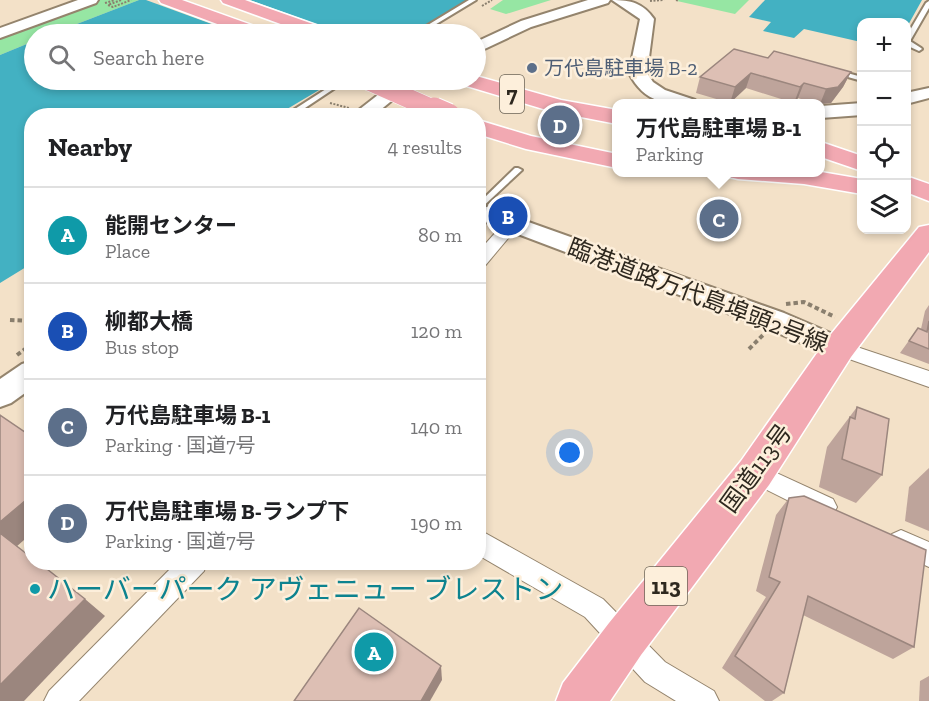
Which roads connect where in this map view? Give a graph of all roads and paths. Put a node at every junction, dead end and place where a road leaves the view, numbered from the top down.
1 (91, 0) edge
2 (121, 0) edge
3 (131, 0) edge
4 (167, 0) edge
5 (229, 0) edge
6 (473, 0) edge
7 (578, 0) edge
8 (603, 0) edge
9 (619, 0) edge
10 (929, 3) edge
11 (24, 24) edge
12 (25, 24) edge
13 (233, 24) edge
14 (296, 24) edge
15 (434, 24) edge
16 (0, 33) edge
17 (486, 33) edge
18 (486, 43) edge
19 (919, 50) dead end
20 (828, 70) edge
21 (857, 78) edge
22 (486, 85) edge
23 (328, 90) edge
24 (390, 90) edge
25 (392, 90) edge
26 (416, 90) edge
27 (929, 93) edge
28 (911, 98) edge
29 (671, 99) edge
30 (321, 101) dead end
31 (300, 108) edge
32 (343, 108) edge
33 (362, 108) edge
34 (392, 108) edge
35 (430, 108) edge
36 (857, 109) edge
37 (825, 112) edge
38 (612, 116) edge
39 (486, 130) edge
40 (825, 150) edge
41 (612, 160) edge
42 (857, 162) edge
43 (518, 170) dead end
44 (911, 173) edge
45 (929, 174) edge
46 (804, 177) joint
47 (911, 185) edge
48 (857, 186) edge
49 (857, 191) edge
50 (929, 193) edge
51 (911, 198) edge
52 (486, 202) edge
53 (929, 202) edge
54 (486, 213) edge
55 (490, 232) edge
56 (929, 233) edge
57 (905, 234) edge
58 (905, 261) junction
59 (10, 320) dead end
60 (24, 321) edge
61 (838, 348) junction
62 (24, 378) edge
63 (929, 379) edge
64 (0, 395) edge
65 (755, 473) junction
66 (846, 517) edge
67 (877, 531) edge
68 (486, 546) edge
69 (929, 555) edge
70 (187, 570) edge
71 (624, 639) junction
72 (59, 701) edge
73 (581, 701) edge
74 (704, 701) edge

1 - 12 street
2 - 3 path
4 - 13 highway
5 - 14 highway
6 - 15 lane
7 - 17 street
8 - 18 street
9 - 29 street
10 - 19 lane
11 - 16 street
20 - 21 lane
22 - 38 highway, 7
23 - 31 lane
24 - 35 highway, bridge
25 - 33 street
26 - 34 street
27 - 28 street
30 - 32 path
36 - 37 street
39 - 41 highway, 7
40 - 42 highway
43 - 52 lane
44 - 45 highway
46 - 48 highway
46 - 49 highway
47 - 50 highway
51 - 53 highway
54 - 61 street, 臨港道路万代島埠頭2号線
55 - 61 street, 臨港道路万代島埠頭2号線
56 - 58 highway, 国道113号 / 113
57 - 58 highway
58 - 61 highway, 国道113号 / 113
59 - 60 path
61 - 63 street
61 - 65 highway, 国道113号 / 113
62 - 64 street
65 - 66 street
65 - 71 highway, 国道113号 / 113
67 - 69 street
68 - 71 street
70 - 72 street
71 - 73 highway, 国道113号 / 113
71 - 74 street

